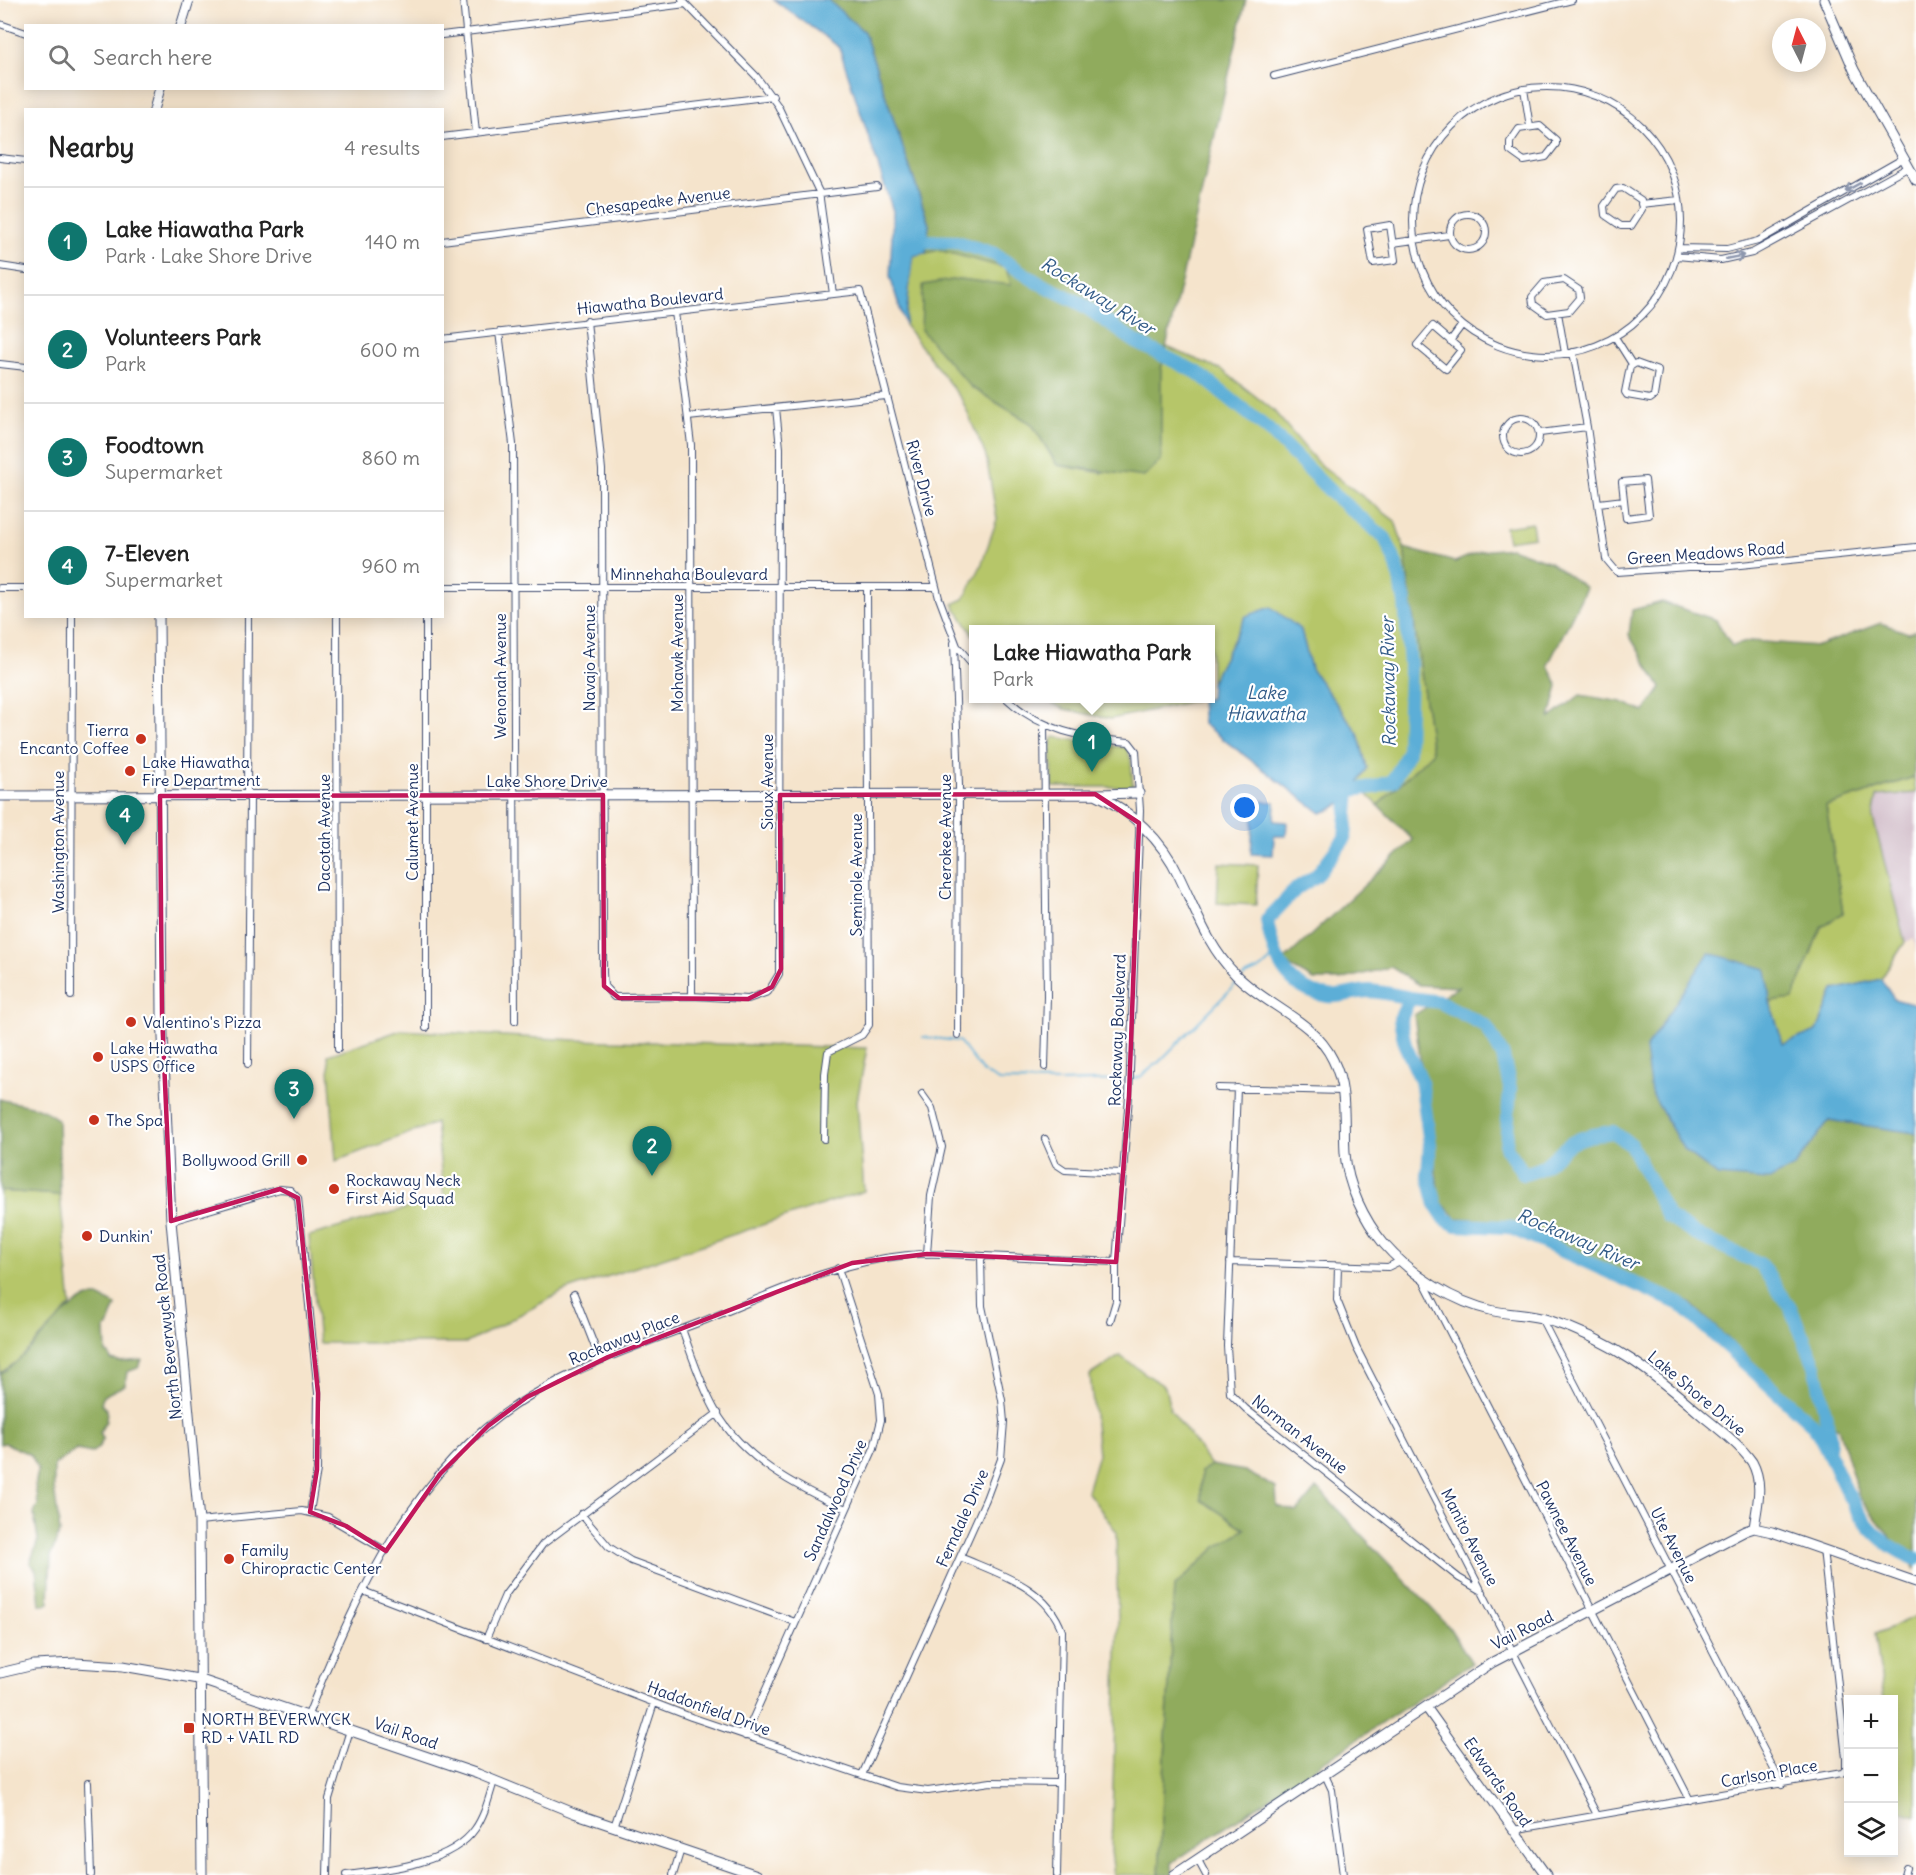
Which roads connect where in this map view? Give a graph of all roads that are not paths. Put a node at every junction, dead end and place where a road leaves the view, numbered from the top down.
1 (189, 0) edge
2 (463, 0) edge
3 (1572, 0) edge
4 (1824, 0) edge
5 (684, 2) edge
6 (0, 24) edge
7 (182, 24) edge
8 (24, 32) edge
9 (467, 32) junction
10 (444, 35) edge
11 (1274, 76) dead end
12 (1524, 89) junction
13 (159, 90) edge
14 (772, 96) junction
15 (155, 108) edge
16 (1530, 128) junction
17 (476, 133) junction
18 (444, 137) edge
19 (0, 158) edge
20 (24, 161) edge
21 (1909, 162) edge
22 (1916, 180) edge
23 (877, 187) dead end
24 (819, 195) junction
25 (1679, 200) junction
26 (1641, 204) junction
27 (1449, 235) junction
28 (1414, 240) junction
29 (444, 241) edge
30 (1393, 243) junction
31 (1679, 248) junction
32 (1677, 256) junction
33 (0, 266) edge
34 (24, 270) edge
35 (860, 291) joint
36 (833, 294) junction
37 (675, 312) junction
38 (1558, 313) junction
39 (587, 321) junction
40 (1462, 325) junction
41 (499, 332) junction
42 (1615, 337) junction
43 (444, 339) edge
44 (1450, 341) junction
45 (1573, 352) junction
46 (1565, 354) junction
47 (0, 364) edge
48 (1632, 364) junction
49 (24, 367) edge
50 (886, 396) junction
51 (776, 408) junction
52 (688, 417) junction
53 (1587, 427) junction
54 (1540, 433) junction
55 (1624, 500) junction
56 (1599, 503) junction
57 (1916, 548) edge
58 (444, 586) edge
59 (513, 586) junction
60 (603, 587) junction
61 (691, 587) junction
62 (780, 587) junction
63 (867, 587) junction
64 (936, 587) junction
65 (0, 588) edge
66 (24, 588) edge
67 (72, 618) edge
68 (159, 618) edge
69 (248, 618) edge
70 (337, 618) edge
71 (426, 618) edge
72 (954, 639) junction
73 (969, 660) edge
74 (1012, 703) edge
75 (1044, 724) junction
76 (1046, 793) junction
77 (1139, 793) junction
78 (1095, 794) junction
79 (338, 795) junction
80 (426, 795) junction
81 (603, 795) junction
82 (692, 795) junction
83 (780, 795) junction
84 (869, 795) junction
85 (958, 795) junction
86 (0, 796) edge
87 (72, 796) junction
88 (160, 796) junction
89 (248, 796) junction
90 (514, 796) junction
91 (1139, 823) junction
92 (609, 994) joint
93 (70, 996) dead end
94 (692, 996) junction
95 (515, 1021) dead end
96 (426, 1028) dead end
97 (958, 1035) dead end
98 (338, 1049) dead end
99 (248, 1064) dead end
100 (1045, 1067) dead end
101 (1218, 1088) dead end
102 (1237, 1088) junction
103 (1342, 1091) junction
104 (922, 1094) dead end
105 (824, 1139) dead end
106 (1045, 1139) dead end
107 (1121, 1173) junction
108 (171, 1221) junction
109 (927, 1254) junction
110 (981, 1256) junction
111 (1400, 1261) junction
112 (1116, 1262) junction
113 (1230, 1262) junction
114 (1338, 1266) junction
115 (838, 1268) junction
116 (1421, 1277) junction
117 (574, 1294) dead end
118 (1541, 1317) junction
119 (1110, 1321) dead end
120 (682, 1329) junction
121 (600, 1360) junction
122 (718, 1413) junction
123 (846, 1509) junction
124 (310, 1512) junction
125 (581, 1514) junction
126 (200, 1521) junction
127 (1754, 1528) junction
128 (1823, 1549) junction
129 (386, 1551) junction
130 (960, 1557) junction
131 (1671, 1569) junction
132 (1916, 1582) edge
133 (363, 1591) junction
134 (1483, 1592) junction
135 (1592, 1611) junction
136 (795, 1622) junction
137 (486, 1639) junction
138 (1513, 1653) junction
139 (0, 1673) edge
140 (198, 1679) junction
141 (654, 1703) junction
142 (1426, 1707) junction
143 (308, 1715) junction
144 (350, 1730) junction
145 (745, 1736) junction
146 (1325, 1775) junction
147 (862, 1776) junction
148 (494, 1781) junction
149 (88, 1783) dead end
150 (1058, 1783) junction
151 (1782, 1785) junction
152 (1690, 1800) junction
153 (1597, 1815) junction
154 (614, 1827) junction
155 (1513, 1830) junction
156 (681, 1849) junction
157 (1198, 1860) junction
158 (91, 1875) edge
159 (202, 1875) edge
160 (327, 1875) edge
161 (346, 1875) edge
162 (673, 1875) edge
163 (757, 1875) edge
164 (1057, 1875) edge
165 (1174, 1875) edge
166 (1206, 1875) edge
167 (1344, 1875) edge
168 (1546, 1875) edge

1 - 7 street
2 - 9 street
3 - 11 street
4 - 21 street
5 - 9 street
5 - 14 street
6 - 8 street
9 - 10 street
9 - 17 street
12 - 16 street
12 - 25 street
12 - 28 street
13 - 15 street
14 - 17 street
14 - 24 street
16 - 16 street
17 - 18 street
19 - 20 street
21 - 22 street
21 -> 31 street
32 -> 21 street
23 - 24 street, Chesapeake Avenue
24 - 29 street, Chesapeake Avenue
24 - 36 street
25 - 26 street
25 - 31 street
26 - 26 street
27 - 27 street
27 - 28 street
28 - 30 street
28 - 40 street
30 - 30 street
31 - 32 street
32 - 42 street
33 - 34 street
35 - 36 street, Hiawatha Boulevard
35 - 50 street, River Drive
36 - 37 street, Hiawatha Boulevard
37 - 39 street, Hiawatha Boulevard
37 - 52 street, Mohawk Avenue
38 - 38 street
38 - 46 street
39 - 41 street, Hiawatha Boulevard
39 - 60 street, Navajo Avenue
40 - 44 street
40 - 46 street
41 - 43 street, Hiawatha Boulevard
41 - 59 street, Wenonah Avenue
42 - 45 street
42 - 48 street
44 - 44 street
45 - 46 street
45 - 53 street, Green Meadows Road
47 - 49 street
48 - 48 street
50 - 51 street
50 - 64 street, River Drive
51 - 52 street
51 - 62 street, Sioux Avenue
52 - 61 street, Mohawk Avenue
53 - 54 street
53 - 56 street, Green Meadows Road
54 - 54 street
55 - 55 street
55 - 56 street
56 - 57 street, Green Meadows Road
58 - 59 street, Minnehaha Boulevard
59 - 60 street, Minnehaha Boulevard
59 - 90 street, Wenonah Avenue
60 - 61 street, Minnehaha Boulevard
60 - 81 street, Navajo Avenue
61 - 62 street, Minnehaha Boulevard
61 - 82 street, Mohawk Avenue
62 - 63 street, Minnehaha Boulevard
62 - 83 street, Sioux Avenue
63 - 64 street, Minnehaha Boulevard
63 - 84 street, Seminole Avenue
64 - 72 street, River Drive
65 - 66 street
67 - 87 street, Washington Avenue
68 - 88 street, North Beverwyck Road
69 - 89 street
70 - 79 street, Dacotah Avenue
71 - 80 street, Calumet Avenue
72 - 73 street, River Drive
72 - 85 street, Cherokee Avenue
74 - 75 street
75 - 76 street
75 - 77 street, Rockaway Boulevard
76 - 78 street, Lake Shore Drive
76 - 85 street, Lake Shore Drive
76 - 100 street
77 - 78 street, Lake Shore Drive
77 - 91 street, Rockaway Boulevard
78 - 91 street, Lake Shore Drive
79 - 80 street, Lake Shore Drive
79 - 89 street, Lake Shore Drive
79 - 98 street, Dacotah Avenue
80 - 90 street, Lake Shore Drive
80 - 96 street, Calumet Avenue
81 - 82 street, Lake Shore Drive
81 - 90 street, Lake Shore Drive
81 - 92 street, Navajo Avenue
82 - 83 street, Lake Shore Drive
82 - 94 street, Mohawk Avenue
83 - 84 street, Lake Shore Drive
83 - 94 street, Sioux Avenue
84 - 85 street, Lake Shore Drive
84 - 105 street, Seminole Avenue
85 - 97 street, Cherokee Avenue
86 - 87 street, Lake Shore Drive
87 - 88 street, Lake Shore Drive
87 - 93 street, Washington Avenue
88 - 89 street, Lake Shore Drive
88 - 108 street, North Beverwyck Road
89 - 99 street
90 - 95 street, Wenonah Avenue
91 - 103 street, Lake Shore Drive
91 - 107 street, Rockaway Boulevard
92 - 94 street, Sioux Avenue
101 - 102 street
102 - 103 street
102 - 113 street, Norman Avenue
103 - 111 street, Lake Shore Drive
104 - 109 street
106 - 107 street
107 - 112 street, Rockaway Boulevard
108 - 124 street
108 - 126 street, North Beverwyck Road
109 - 110 street, Rockaway Place
109 - 115 street, Rockaway Place
110 - 112 street, Rockaway Place
110 - 130 street, Ferndale Drive
111 - 114 street
111 - 116 street, Lake Shore Drive
112 - 119 street, Rockaway Boulevard
113 - 114 street
113 - 134 street, Norman Avenue
114 - 134 street, Manito Avenue
115 - 120 street, Rockaway Place
115 - 123 street, Sandalwood Drive
116 - 118 street, Lake Shore Drive
116 - 135 street, Pawnee Avenue
117 - 121 street
118 - 127 street, Lake Shore Drive
118 - 131 street, Ute Avenue
120 - 121 street, Rockaway Place
120 - 122 street
121 - 129 street, Rockaway Place
122 - 123 street
122 - 125 street
123 - 136 street, Sandalwood Drive
124 - 126 street
124 - 129 street
125 - 136 street
125 - 137 street
126 - 140 street, North Beverwyck Road
127 - 128 street
127 - 131 street, Vail Road
128 - 132 street
128 - 151 street, Carlson Place
129 - 133 street, Rockaway Place
130 - 147 street, Ferndale Drive
130 - 150 street
131 - 135 street, Vail Road
131 - 151 street, Ute Avenue
133 - 137 street, Haddonfield Drive
133 - 143 street, Rockaway Place
134 - 138 street, Manito Avenue
135 - 138 street, Vail Road
135 - 152 street, Pawnee Avenue
136 - 145 street, Sandalwood Drive
137 - 141 street, Haddonfield Drive
138 - 142 street, Vail Road
138 - 153 street, Manito Avenue
139 - 140 street, Vail Road
140 - 143 street, Vail Road
140 - 159 street, North Beverwyck Road
141 - 145 street, Haddonfield Drive
141 - 154 street
142 - 146 street, Vail Road
142 - 155 street, Edwards Road
143 - 144 street, Vail Road
144 - 148 street, Vail Road
144 - 160 street
145 - 147 street, Haddonfield Drive
146 - 157 street, Vail Road
146 - 167 street
147 - 150 street, Haddonfield Drive
148 - 154 street, Vail Road
148 - 161 street
149 - 158 street
150 - 164 street
151 - 152 street, Carlson Place
152 - 153 street, Carlson Place
153 - 155 street, Carlson Place
154 - 156 street, Vail Road
155 - 168 street, Edwards Road
156 - 162 street
156 - 163 street, Vail Road
157 - 165 street, Vail Road
157 - 166 street

